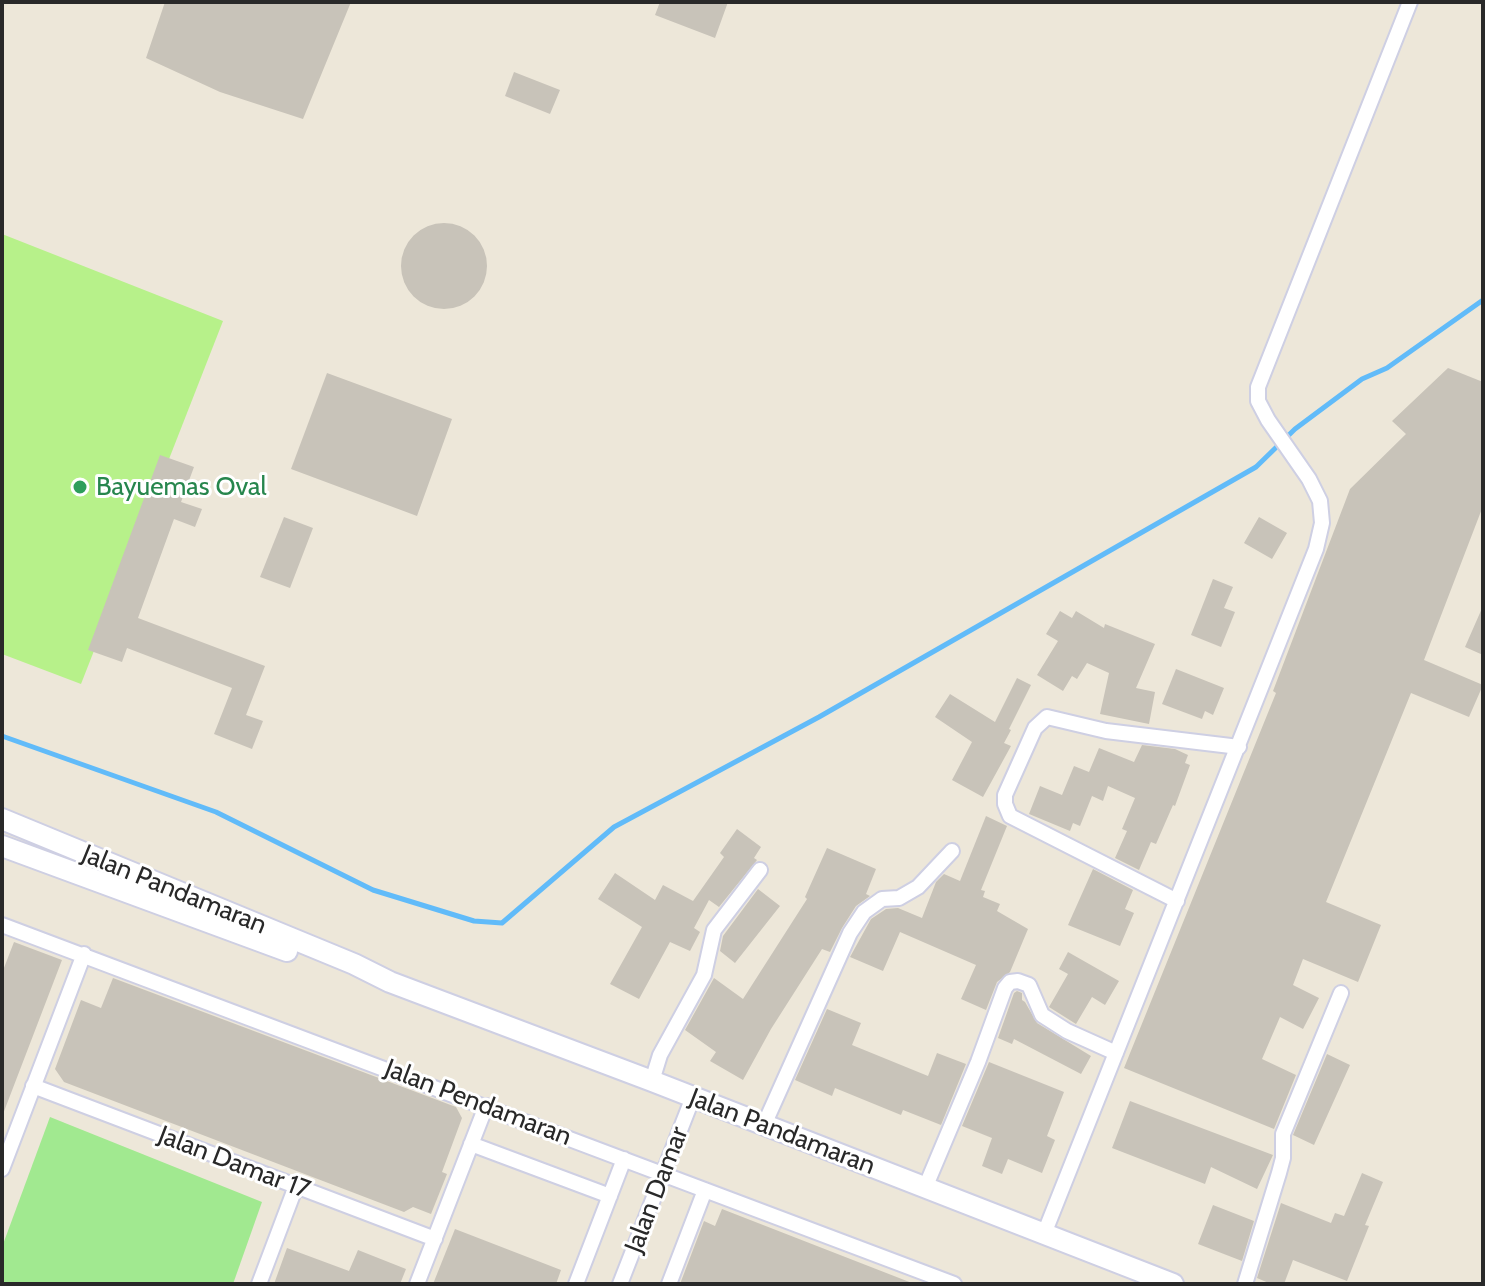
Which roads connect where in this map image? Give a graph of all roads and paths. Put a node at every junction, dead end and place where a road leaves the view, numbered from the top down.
1 (1410, 2) edge
2 (1239, 747) junction
3 (2, 819) edge
4 (2, 846) edge
5 (952, 851) dead end
6 (760, 870) dead end
7 (1177, 901) junction
8 (2, 925) edge
9 (84, 954) junction
10 (390, 982) junction
11 (1341, 993) dead end
12 (1116, 1053) junction
13 (652, 1081) junction
14 (33, 1086) junction
15 (693, 1097) junction
16 (486, 1106) junction
17 (764, 1125) junction
18 (471, 1144) junction
19 (624, 1159) junction
20 (2, 1169) edge
21 (663, 1173) junction
22 (296, 1186) junction
23 (925, 1188) junction
24 (705, 1190) junction
25 (610, 1196) junction
26 (1044, 1234) junction
27 (435, 1239) junction
28 (259, 1284) edge
29 (417, 1284) edge
30 (576, 1284) edge
31 (620, 1284) edge
32 (669, 1284) edge
33 (954, 1284) edge
34 (1173, 1284) edge
35 (1245, 1284) edge

1 - 2 street
2 - 7 street
2 - 7 street
3 - 10 main road, Jalan Pandamaran
4 - 10 main road, Jalan Pandamaran
5 - 17 street
6 - 13 street
7 - 12 street
8 - 9 street, Jalan Pendamaran
9 - 14 street
9 - 16 street, Jalan Pendamaran
10 - 13 main road, Jalan Pandamaran
11 - 35 street
12 - 23 street
12 - 26 street
13 - 15 main road, Jalan Pandamaran
14 - 20 street
14 - 22 street, Jalan Damar 17
15 - 17 main road, Jalan Pandamaran
15 - 21 street, Jalan Damar
16 - 18 street
16 - 19 street, Jalan Pendamaran
17 - 23 main road, Jalan Pandamaran
18 - 25 street
18 - 27 street
19 - 21 street, Jalan Pendamaran
19 - 25 street, Jalan Damar
21 - 24 street, Jalan Pendamaran
21 - 31 street, Jalan Damar
22 - 27 street, Jalan Damar 17
22 - 28 street
23 - 26 main road, Jalan Pandamaran
24 - 32 street, Jalan Damar
24 - 33 street, Jalan Pendamaran
25 - 30 street, Jalan Damar
26 - 34 main road, Jalan Pandamaran
27 - 29 street

